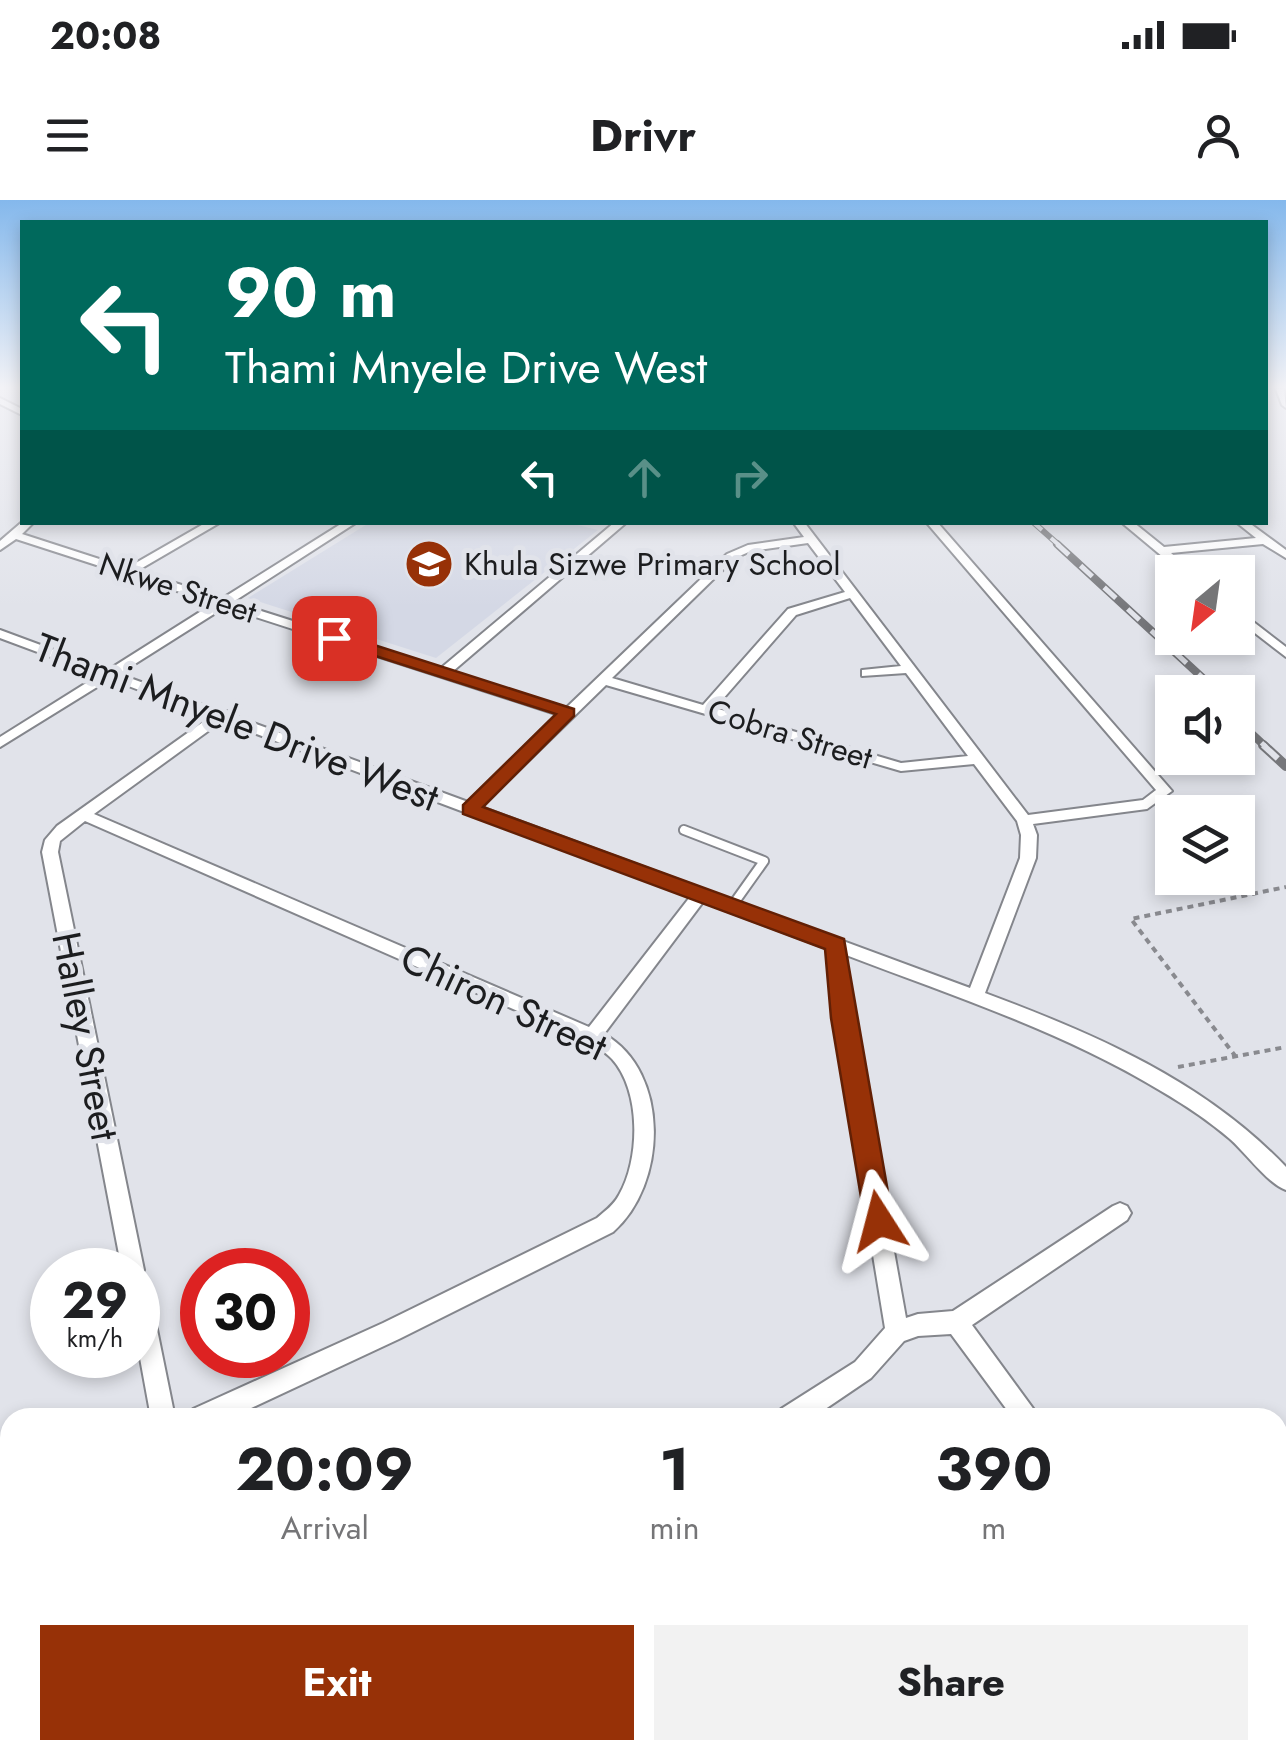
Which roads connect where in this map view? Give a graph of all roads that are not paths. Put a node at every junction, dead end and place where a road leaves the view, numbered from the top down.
1 (26, 525) edge
2 (211, 525) edge
3 (347, 525) edge
4 (618, 525) edge
5 (800, 525) edge
6 (934, 525) edge
7 (1130, 525) edge
8 (1246, 525) edge
9 (17, 536) junction
10 (1261, 536) junction
11 (1286, 537) edge
12 (811, 539) junction
13 (0, 547) edge
14 (1160, 551) junction
15 (1286, 554) edge
16 (1165, 555) edge
17 (127, 572) junction
18 (852, 594) junction
19 (224, 602) junction
20 (1255, 628) edge
21 (0, 634) edge
22 (1286, 653) edge
23 (910, 669) junction
24 (444, 672) junction
25 (867, 673) dead end
26 (110, 674) junction
27 (604, 680) junction
28 (707, 709) junction
29 (568, 712) junction
30 (222, 714) junction
31 (0, 743) edge
32 (978, 759) junction
33 (470, 809) junction
34 (84, 815) junction
35 (1024, 820) junction
36 (684, 830) dead end
37 (700, 895) junction
38 (732, 906) junction
39 (836, 944) junction
40 (975, 997) junction
41 (592, 1036) junction
42 (1286, 1180) edge
43 (1120, 1214) dead end
44 (130, 1248) edge
45 (956, 1322) junction
46 (897, 1332) junction
47 (155, 1378) edge
48 (161, 1408) edge
49 (223, 1408) edge
50 (805, 1408) edge
51 (1020, 1408) edge

1 - 9 street
2 - 17 street
3 - 19 street
4 - 24 street
5 - 12 street
6 - 35 street
7 - 14 street
8 - 10 street
9 - 13 street
9 - 17 street, Nkwe Street
10 - 11 street
10 - 14 street
10 - 15 street
12 - 18 street
12 - 27 street
14 - 16 street
17 - 19 street, Nkwe Street
18 - 23 street
18 - 28 street
19 - 24 street, Nkwe Street
19 - 26 street
20 - 22 street
21 - 26 street, Thami Mnyele Drive West
23 - 25 street
23 - 32 street
24 - 29 street, Nkwe Street
26 - 30 street, Thami Mnyele Drive West
26 - 31 street
27 - 28 street, Cobra Street
27 - 29 street
28 - 32 street, Cobra Street
29 - 33 street
30 - 33 street, Thami Mnyele Drive West
30 - 34 street
32 - 35 street
33 - 37 street, Thami Mnyele Drive West
34 - 41 street, Chiron Street
34 - 44 street, Halley Street
35 - 40 street
36 - 38 lane
37 - 38 street, Thami Mnyele Drive West
37 - 41 street
38 - 39 street, Thami Mnyele Drive West
39 - 40 street, Thami Mnyele Drive West
39 - 46 street
40 - 42 street, Thami Mnyele Drive West
41 - 49 street, Chiron Street
43 - 45 street
45 - 46 street
45 - 51 street
46 - 50 street
47 - 48 street

